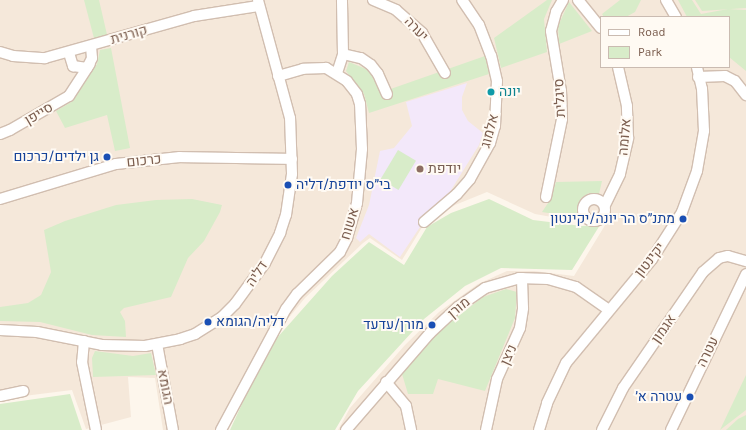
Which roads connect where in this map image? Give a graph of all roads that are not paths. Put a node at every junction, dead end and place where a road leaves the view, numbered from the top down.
1 (342, 0) edge
2 (373, 0) edge
3 (462, 0) edge
4 (563, 0) edge
5 (578, 0) edge
6 (666, 0) edge
7 (258, 3) edge
8 (675, 16) edge
9 (600, 27) edge
10 (91, 46) junction
11 (0, 52) edge
12 (69, 54) junction
13 (343, 54) junction
14 (90, 64) junction
15 (73, 66) junction
16 (618, 68) edge
17 (698, 72) edge
18 (337, 73) junction
19 (445, 73) dead end
20 (278, 76) junction
21 (75, 89) junction
22 (387, 94) dead end
23 (746, 95) edge
24 (0, 134) edge
25 (292, 159) junction
26 (546, 197) dead end
27 (0, 198) edge
28 (605, 205) dead end
29 (424, 222) dead end
30 (746, 261) edge
31 (746, 274) edge
32 (522, 278) junction
33 (609, 310) junction
34 (0, 330) edge
35 (84, 341) junction
36 (157, 344) junction
37 (386, 382) junction
38 (24, 391) dead end
39 (0, 396) edge
40 (96, 430) edge
41 (173, 430) edge
42 (221, 430) edge
43 (346, 430) edge
44 (411, 430) edge
45 (486, 430) edge
46 (539, 430) edge
47 (602, 430) edge
48 (670, 430) edge

1 - 13 street
2 - 19 street, יערה
3 - 29 street, אלמוג
4 - 26 street, סיגלית
5 - 9 street
6 - 8 street
7 - 10 street, קורנית
7 - 20 street, דליה
10 - 12 street, קורנית
10 - 14 street, סייפן
11 - 12 street, קורנית
12 - 15 street
13 - 18 street
13 - 22 street
14 - 15 street
14 - 21 street, סייפן
15 - 21 street
16 - 28 street, אלומה
17 - 23 street
17 - 33 street, יקינטון
18 - 20 street, אשוח
18 - 42 street, אשוח
20 - 25 street, דליה
21 - 24 street, סייפן
25 - 27 street, כרכום
25 - 36 street, דליה
30 - 47 street, אגמון
31 - 48 street, עטרה
32 - 33 street, מורן
32 - 37 street, מורן
32 - 45 street, ניצן
33 - 46 street, יקינטון
34 - 35 street, דליה
35 - 36 street, דליה
35 - 40 street
36 - 41 street, הגומא
37 - 43 street, מורן
37 - 44 street
38 - 39 street

